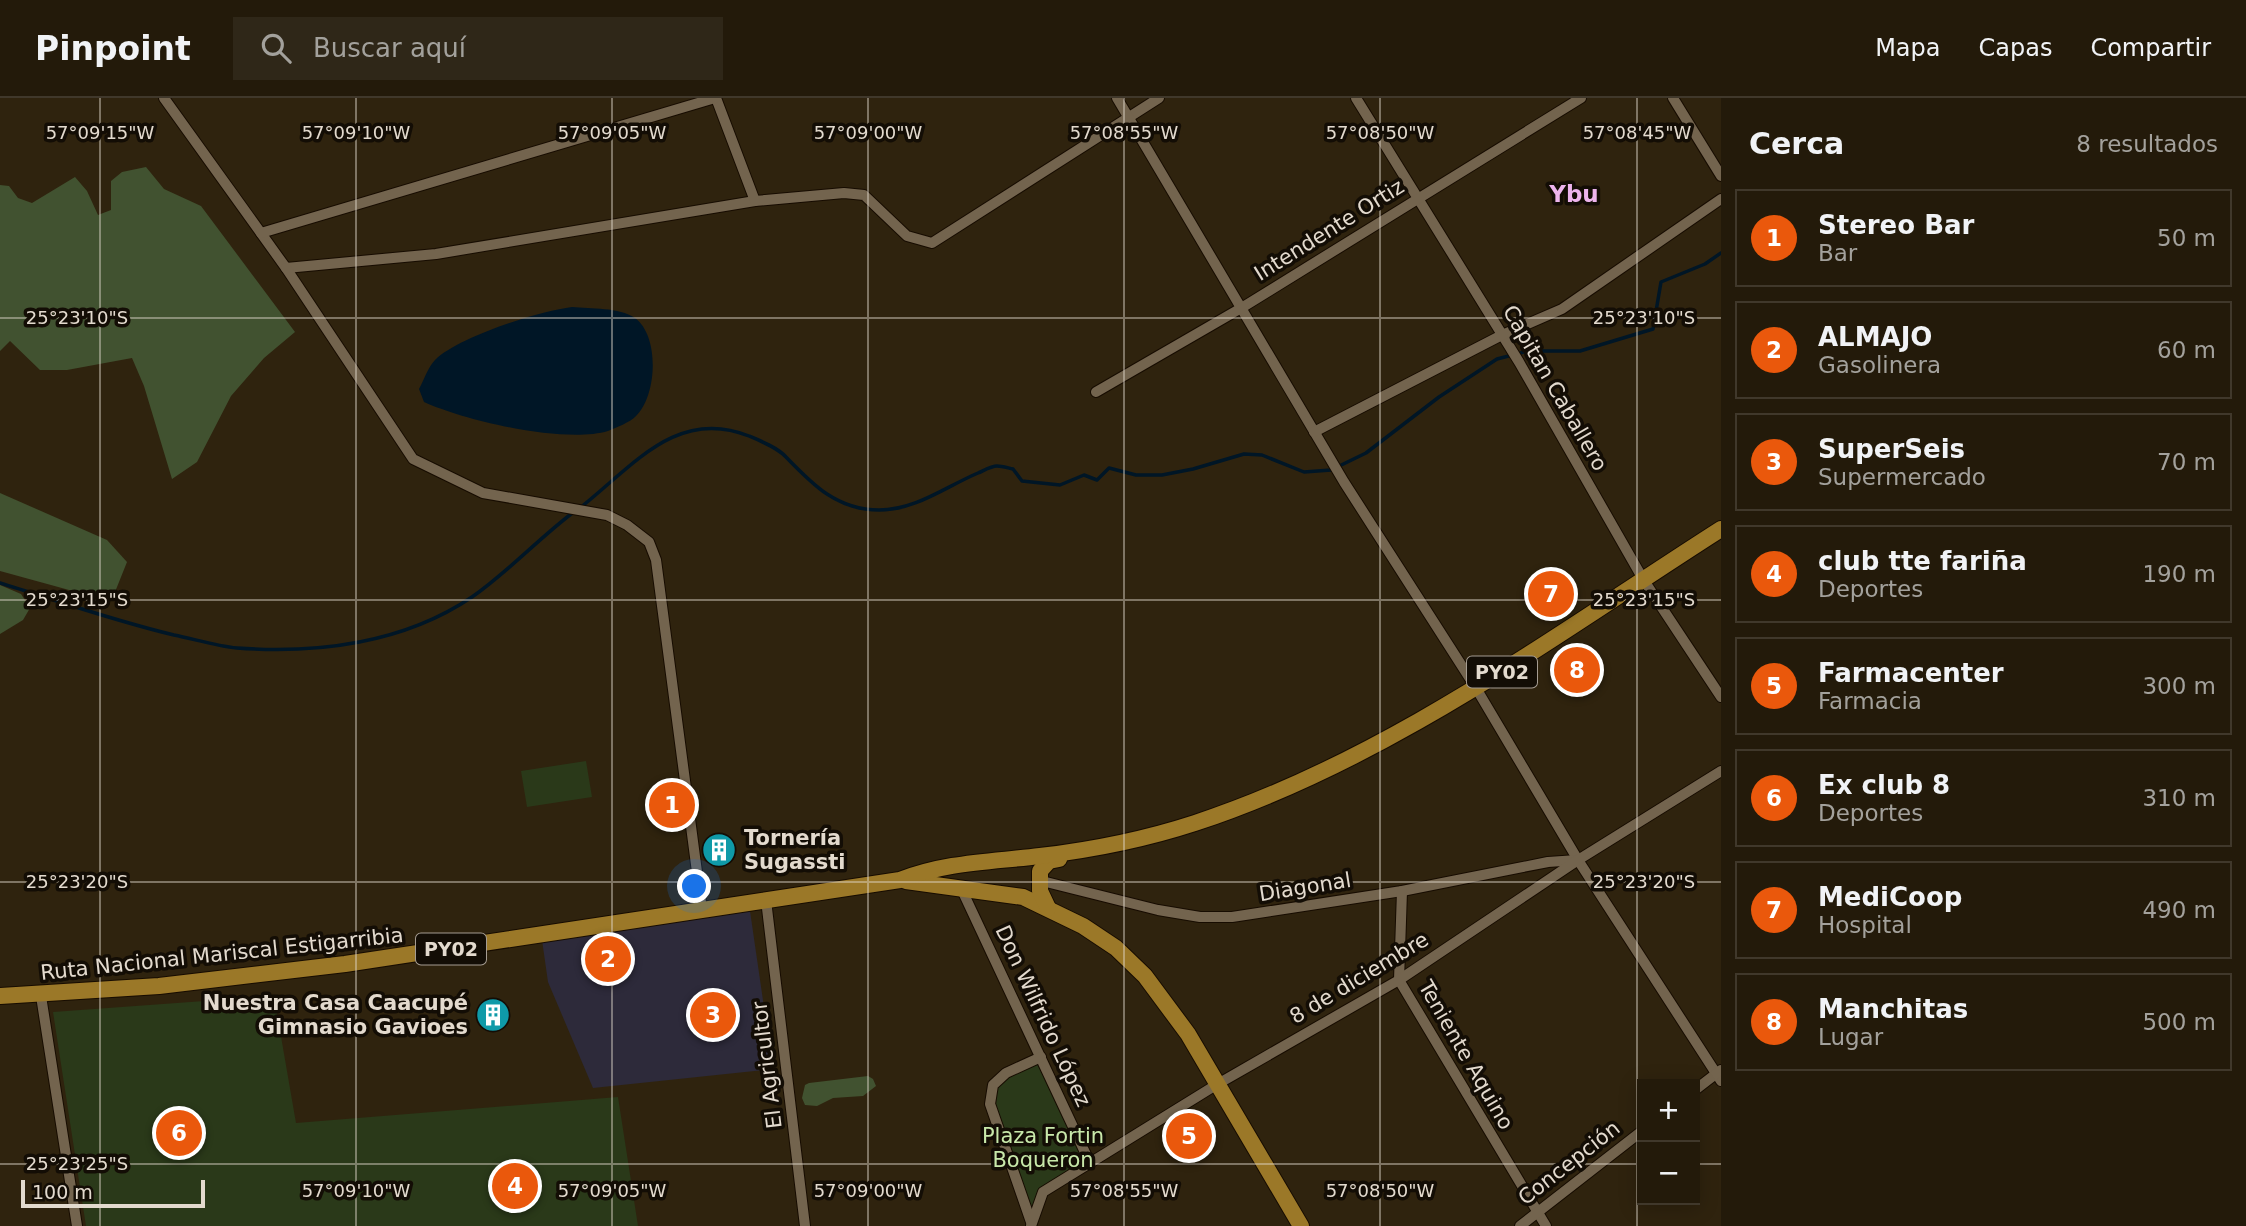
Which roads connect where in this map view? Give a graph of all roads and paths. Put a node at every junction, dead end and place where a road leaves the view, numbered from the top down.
1 (164, 98) edge
2 (715, 98) edge
3 (1117, 98) edge
4 (1159, 98) edge
5 (1356, 98) edge
6 (1581, 98) edge
7 (1673, 98) edge
8 (1128, 116) junction
9 (1721, 176) edge
10 (1418, 197) junction
11 (1721, 199) edge
12 (755, 201) junction
13 (261, 233) junction
14 (286, 268) junction
15 (1242, 307) junction
16 (1504, 338) junction
17 (1096, 391) dead end
18 (1314, 432) junction
19 (1721, 529) edge
20 (1643, 579) junction
21 (1476, 688) junction
22 (1721, 697) edge
23 (1721, 771) edge
24 (1101, 845) junction
25 (1577, 860) junction
26 (900, 880) junction
27 (1038, 880) junction
28 (960, 887) junction
29 (1402, 891) junction
30 (766, 900) junction
31 (1048, 908) junction
32 (702, 910) junction
33 (1399, 979) junction
34 (0, 996) edge
35 (41, 996) junction
36 (1041, 1057) junction
37 (1719, 1075) edge
38 (1216, 1085) junction
39 (1700, 1087) edge
40 (1637, 1135) edge
41 (1090, 1163) junction
42 (1538, 1212) junction
43 (1031, 1224) edge
44 (77, 1226) edge
45 (805, 1226) edge
46 (1301, 1226) edge
47 (1520, 1226) edge
48 (1546, 1226) edge

1 - 13 street
2 - 12 street
2 - 13 street
3 - 8 street
4 - 8 street
5 - 10 street, Capitan Caballero
6 - 10 street, Intendente Ortiz
7 - 9 street
8 - 12 street
8 - 15 street
10 - 15 street, Intendente Ortiz
10 - 16 street, Capitan Caballero
11 - 16 street
12 - 14 street
13 - 14 street
14 - 32 street
15 - 17 street, Intendente Ortiz
15 - 18 street
16 - 18 street
16 - 20 street, Capitan Caballero
18 - 21 street
19 - 20 main road, PY02
20 - 21 main road, PY02
20 - 22 street, Capitan Caballero
21 - 24 main road, Ruta Nacional Mariscal Estigarribia / PY02
21 - 25 street
23 - 25 street, 8 de diciembre
24 - 26 main road, Ruta Nacional Mariscal Estigarribia / PY02
24 - 27 main road
25 - 29 street, Diagonal
25 - 33 street, 8 de diciembre
25 - 37 street
26 - 28 main road, PY02
26 - 30 main road, Ruta Nacional Mariscal Estigarribia / PY02
27 - 29 street, Diagonal
27 - 31 main road
28 - 31 main road, PY02
28 - 36 street, Don Wilfrido López
29 - 33 street, Teniente Aquino
30 - 32 main road, Ruta Nacional Mariscal Estigarribia / PY02
30 - 45 street, El Agricultor
31 - 38 main road, PY02
32 - 35 main road, Ruta Nacional Mariscal Estigarribia / PY02
33 - 38 street, 8 de diciembre
33 - 42 street, Teniente Aquino
34 - 35 main road, Ruta Nacional Mariscal Estigarribia / PY02
35 - 44 street
36 - 41 street, Don Wilfrido López
36 - 43 street
37 - 39 street
38 - 41 street, 8 de diciembre
38 - 46 main road, PY02
40 - 42 street, Concepción
41 - 43 street, 8 de diciembre
42 - 47 street, Concepción
42 - 48 street, Teniente Aquino

